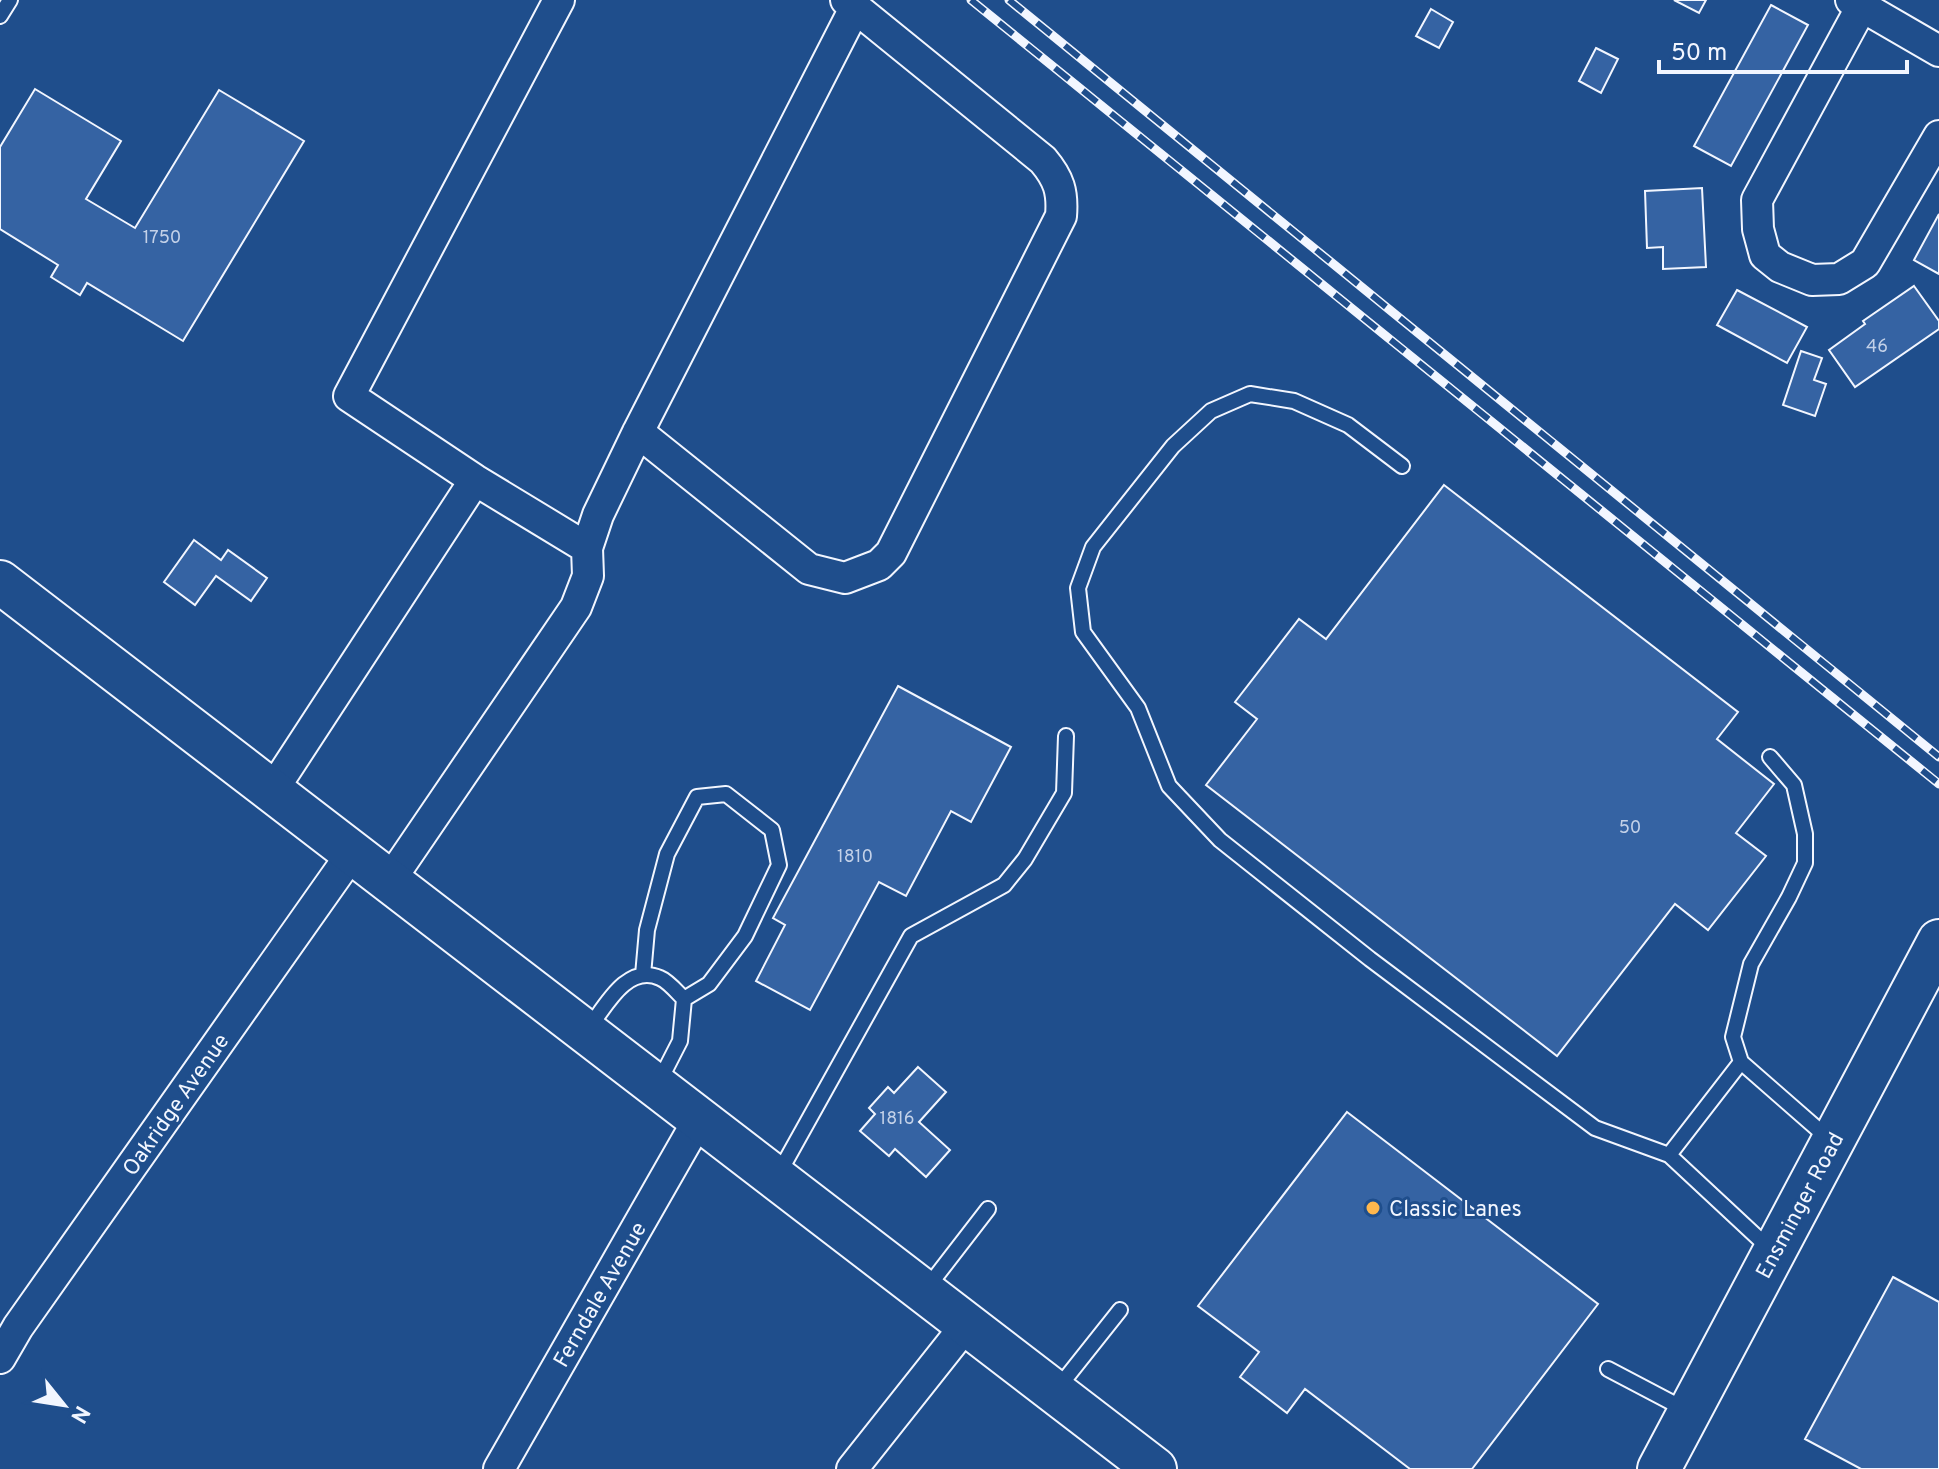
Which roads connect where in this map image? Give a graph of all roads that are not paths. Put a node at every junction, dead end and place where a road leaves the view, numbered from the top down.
1 (10, 0) edge
2 (559, 0) edge
3 (1856, 3) edge
4 (850, 4) edge
5 (0, 16) edge
6 (1939, 51) edge
7 (1939, 136) edge
8 (638, 432) junction
9 (1402, 466) dead end
10 (475, 480) junction
11 (587, 548) junction
12 (0, 582) edge
13 (1066, 736) dead end
14 (1770, 757) dead end
15 (272, 791) junction
16 (353, 852) junction
17 (390, 880) junction
18 (1939, 941) edge
19 (643, 975) junction
20 (684, 999) junction
21 (586, 1032) junction
22 (1741, 1062) junction
23 (657, 1086) junction
24 (699, 1119) junction
25 (1833, 1141) junction
26 (1669, 1155) junction
27 (777, 1177) junction
28 (988, 1209) dead end
29 (1774, 1253) junction
30 (925, 1292) junction
31 (1120, 1310) dead end
32 (967, 1324) junction
33 (0, 1358) edge
34 (1608, 1369) dead end
35 (1055, 1392) junction
36 (1690, 1412) junction
37 (499, 1469) edge
38 (852, 1469) edge
39 (1155, 1469) edge
40 (1659, 1469) edge

1 - 5 lane
2 - 10 street
3 - 6 street
3 - 7 street
4 - 8 street
4 - 8 street
8 - 11 street
9 - 26 lane
10 - 11 street
10 - 15 street
11 - 17 street
12 - 15 main road
13 - 27 lane
14 - 22 lane
15 - 16 main road
16 - 17 main road
16 - 33 street, Oakridge Avenue
17 - 21 main road
18 - 25 main road, Ensminger Road
19 - 20 lane
19 - 20 lane
19 - 21 lane
20 - 23 lane
21 - 23 main road
22 - 25 lane
22 - 26 lane
23 - 24 main road
24 - 27 main road
24 - 37 street, Ferndale Avenue
25 - 29 main road, Ensminger Road
26 - 29 lane
27 - 30 main road
28 - 30 lane
29 - 36 main road, Ensminger Road
30 - 32 main road
31 - 35 lane
32 - 35 main road
32 - 38 street
34 - 36 lane
35 - 39 main road
36 - 40 main road, Ensminger Road

